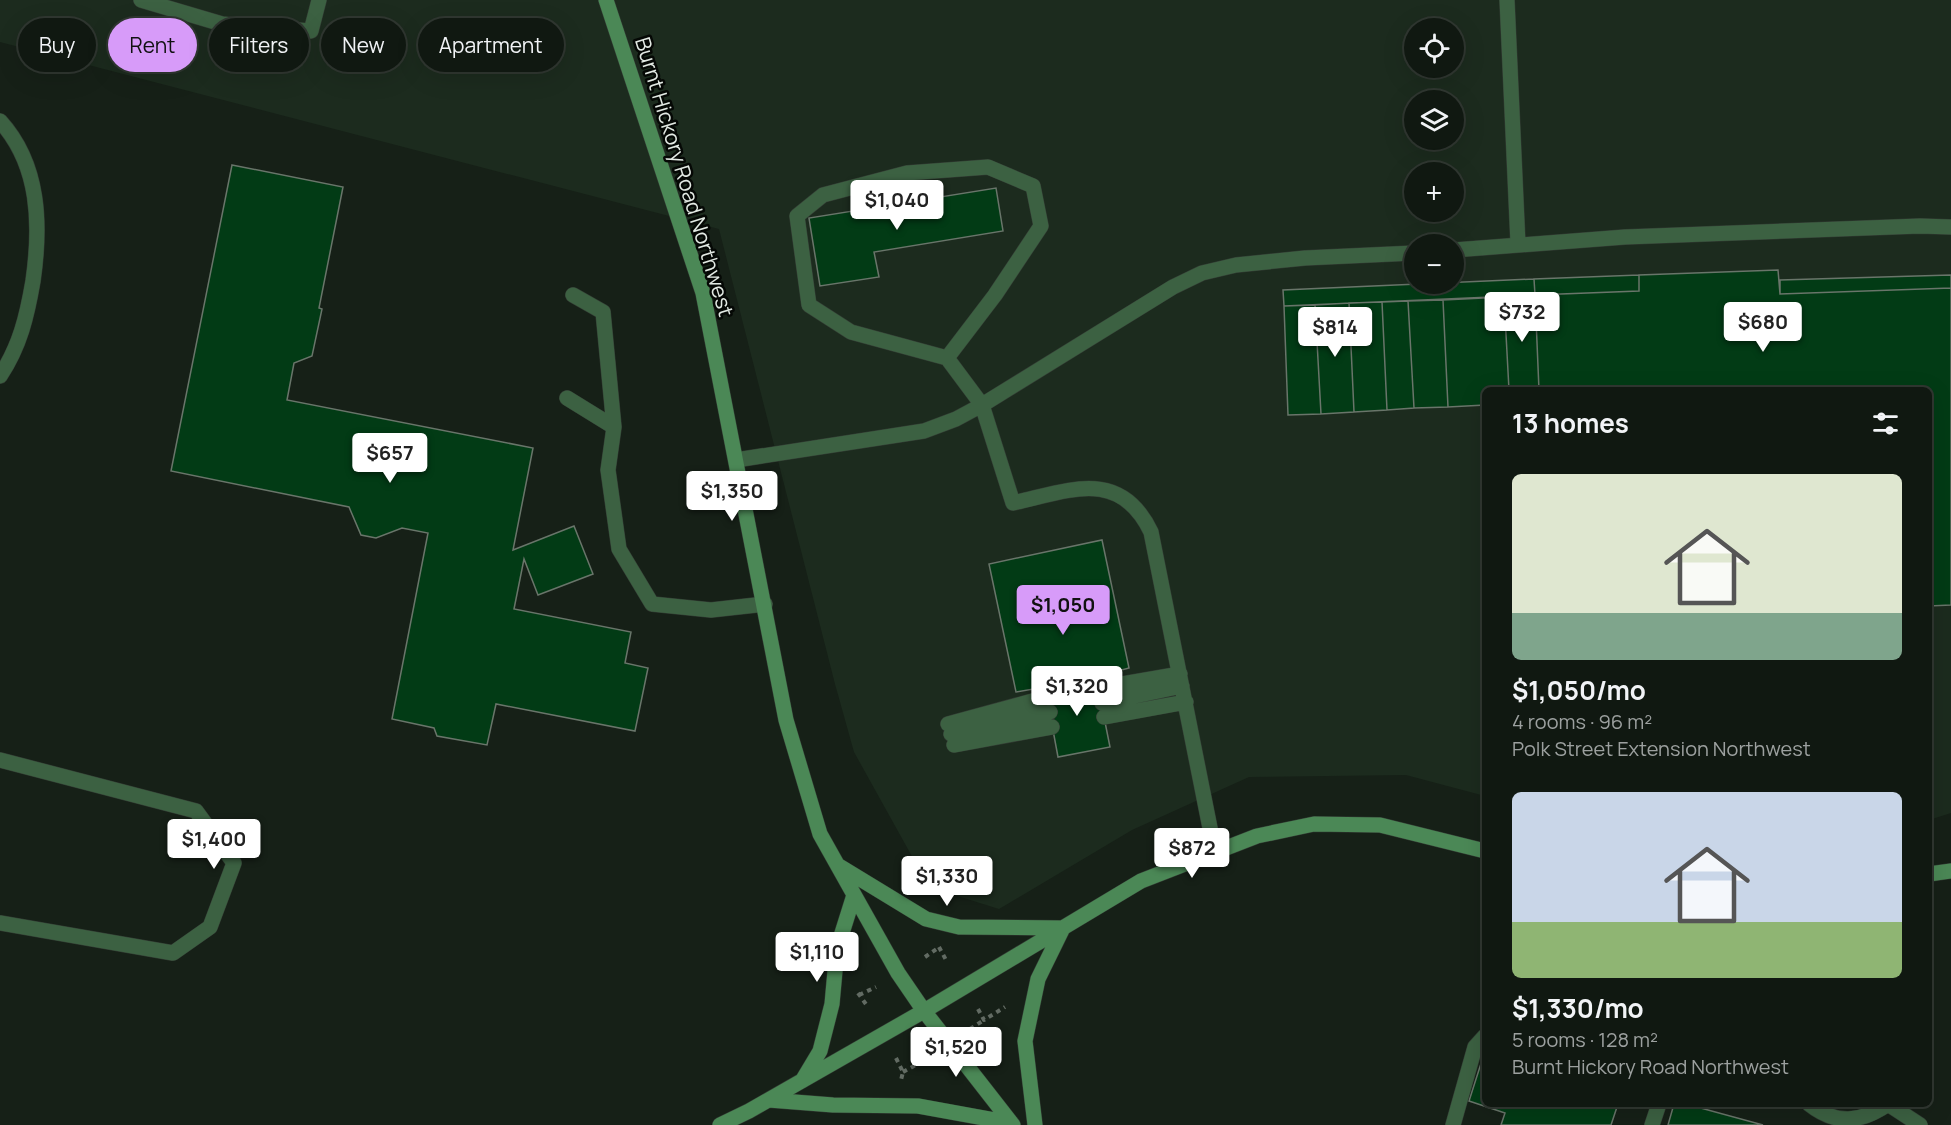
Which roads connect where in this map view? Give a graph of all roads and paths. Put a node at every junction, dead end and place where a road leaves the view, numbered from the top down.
1 (141, 0) edge
2 (319, 0) edge
3 (606, 0) edge
4 (1508, 0) edge
5 (0, 121) edge
6 (1951, 227) edge
7 (1518, 244) junction
8 (1464, 249) edge
9 (1404, 253) edge
10 (573, 295) dead end
11 (947, 358) junction
12 (0, 376) edge
13 (567, 398) dead end
14 (982, 405) junction
15 (614, 427) junction
16 (736, 460) junction
17 (765, 604) junction
18 (1181, 680) junction
19 (1186, 702) junction
20 (1050, 712) joint
21 (0, 760) edge
22 (1482, 850) edge
23 (1215, 853) junction
24 (837, 865) junction
25 (1951, 871) edge
26 (1932, 874) edge
27 (854, 895) junction
28 (0, 923) edge
29 (1063, 928) junction
30 (939, 947) dead end
31 (925, 957) dead end
32 (876, 987) dead end
33 (860, 995) dead end
34 (1013, 1002) dead end
35 (977, 1008) dead end
36 (924, 1011) junction
37 (984, 1020) junction
38 (970, 1029) dead end
39 (1482, 1039) edge
40 (896, 1058) dead end
41 (923, 1061) dead end
42 (903, 1072) junction
43 (802, 1081) junction
44 (898, 1089) dead end
45 (769, 1100) junction
46 (1658, 1107) edge
47 (1813, 1107) edge
48 (1885, 1107) edge
49 (1893, 1107) edge
50 (1872, 1119) edge
51 (1012, 1124) edge
52 (720, 1125) edge
53 (1035, 1125) edge
54 (1453, 1125) edge
55 (1652, 1125) edge
56 (1920, 1125) edge

1 - 2 street
3 - 16 street, Burnt Hickory Road Northwest
4 - 7 street
5 - 12 street
6 - 7 street
7 - 8 street
9 - 14 street
10 - 15 street
11 - 11 street
11 - 14 street
13 - 15 street
14 - 16 street
14 - 18 street
15 - 17 street
16 - 17 street, Burnt Hickory Road Northwest
17 - 24 street, Burnt Hickory Road Northwest
18 - 19 street
18 - 19 street
19 - 23 street
20 - 20 street
21 - 28 street
22 - 23 street
23 - 29 street
24 - 27 street, Burnt Hickory Road Northwest
24 - 29 street
25 - 26 street
27 - 36 street, Burnt Hickory Road Northwest
27 - 43 street
29 - 36 street
29 - 53 street
30 - 31 path
32 - 33 path
34 - 37 path
35 - 37 path
36 - 43 street
36 - 51 street, Burnt Hickory Road Northwest
37 - 38 path
39 - 54 street
40 - 42 path
41 - 42 path
42 - 44 path
43 - 45 street
45 - 51 street
45 - 52 street
46 - 55 street
47 - 50 street
48 - 50 street
49 - 56 street

